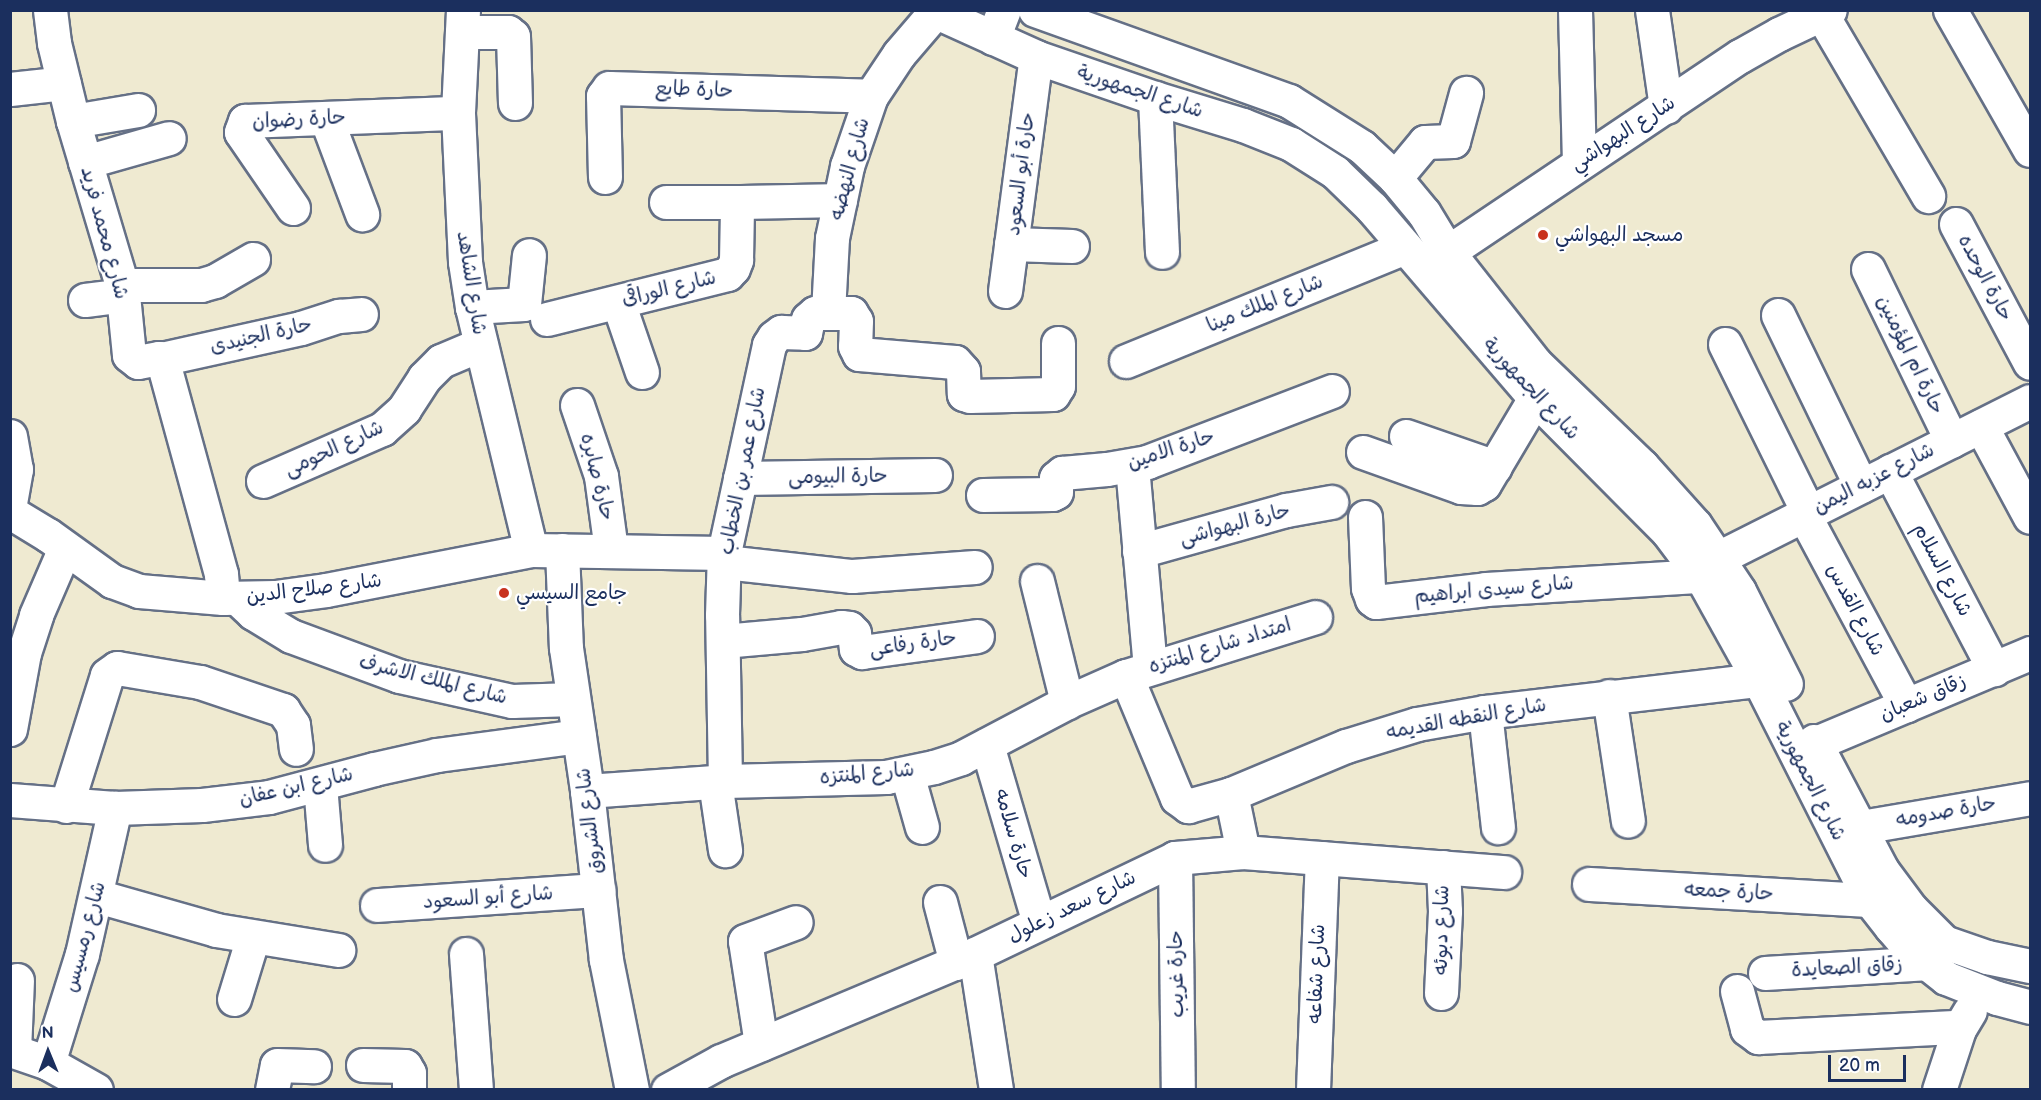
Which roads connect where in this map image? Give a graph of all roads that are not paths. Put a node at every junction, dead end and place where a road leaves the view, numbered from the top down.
1 (50, 10) edge
2 (1035, 10) edge
3 (1575, 10) edge
4 (1652, 10) edge
5 (1950, 10) edge
6 (933, 11) edge
7 (1826, 13) edge
8 (462, 21) edge
9 (1095, 21) edge
10 (998, 25) edge
11 (1036, 57) junction
12 (64, 83) junction
13 (10, 89) edge
14 (1466, 93) dead end
15 (871, 96) junction
16 (1155, 98) junction
17 (515, 103) dead end
18 (1666, 107) junction
19 (138, 110) dead end
20 (458, 113) junction
21 (326, 118) junction
22 (73, 121) junction
23 (169, 138) dead end
24 (2031, 150) edge
25 (1579, 161) junction
26 (85, 162) junction
27 (605, 177) dead end
28 (1395, 178) junction
29 (1928, 196) dead end
30 (840, 200) junction
31 (744, 201) junction
32 (666, 202) dead end
33 (293, 208) dead end
34 (362, 214) dead end
35 (1956, 224) dead end
36 (1011, 244) junction
37 (1072, 246) dead end
38 (1162, 252) dead end
39 (530, 255) dead end
40 (1425, 256) junction
41 (253, 259) dead end
42 (1868, 269) dead end
43 (123, 290) junction
44 (1005, 291) dead end
45 (85, 300) dead end
46 (618, 302) junction
47 (472, 307) junction
48 (828, 312) junction
49 (361, 314) dead end
50 (1778, 315) dead end
51 (547, 319) dead end
52 (1058, 343) dead end
53 (481, 344) junction
54 (1725, 344) dead end
55 (161, 359) junction
56 (1126, 361) dead end
57 (2031, 363) edge
58 (642, 372) dead end
59 (1332, 391) dead end
60 (1535, 398) junction
61 (2031, 401) edge
62 (577, 405) dead end
63 (1981, 426) junction
64 (10, 436) edge
65 (1406, 436) dead end
66 (1952, 441) junction
67 (1363, 452) dead end
68 (1132, 466) junction
69 (1495, 467) junction
70 (1890, 471) junction
71 (935, 475) dead end
72 (740, 478) junction
73 (263, 482) dead end
74 (1861, 486) junction
75 (983, 495) dead end
76 (1331, 502) dead end
77 (10, 504) edge
78 (10, 512) edge
79 (1806, 514) junction
80 (1365, 517) dead end
81 (2031, 517) edge
82 (66, 548) junction
83 (546, 550) junction
84 (611, 550) junction
85 (1139, 551) junction
86 (725, 557) junction
87 (975, 567) dead end
88 (1709, 567) junction
89 (1037, 581) dead end
90 (230, 598) junction
91 (1315, 618) dead end
92 (977, 636) dead end
93 (723, 641) junction
94 (17, 653) edge
95 (2031, 653) edge
96 (1994, 669) junction
97 (1138, 671) junction
98 (1759, 680) junction
99 (1609, 696) junction
100 (573, 699) junction
101 (1067, 702) junction
102 (1906, 705) junction
103 (1485, 712) junction
104 (10, 729) edge
105 (579, 736) junction
106 (1816, 743) junction
107 (987, 746) junction
108 (296, 748) dead end
109 (907, 774) junction
110 (720, 781) junction
111 (320, 784) junction
112 (587, 791) junction
113 (1231, 794) junction
114 (2031, 798) edge
115 (10, 800) edge
116 (66, 806) junction
117 (115, 808) junction
118 (1628, 821) dead end
119 (922, 827) dead end
120 (1498, 827) dead end
121 (1861, 827) junction
122 (325, 845) dead end
123 (725, 850) dead end
124 (1243, 852) junction
125 (1175, 858) junction
126 (1322, 858) junction
127 (1443, 867) junction
128 (1504, 872) dead end
129 (1589, 884) dead end
130 (598, 890) junction
131 (97, 896) junction
132 (1870, 900) junction
133 (940, 902) dead end
134 (377, 905) dead end
135 (796, 922) dead end
136 (1039, 923) junction
137 (253, 937) junction
138 (338, 950) dead end
139 (466, 954) dead end
140 (966, 958) junction
141 (1940, 961) junction
142 (2031, 966) edge
143 (1765, 972) dead end
144 (17, 980) dead end
145 (1737, 991) dead end
146 (1441, 993) dead end
147 (1997, 998) junction
148 (234, 999) dead end
149 (2031, 1007) edge
150 (1952, 1038) junction
151 (761, 1044) junction
152 (12, 1051) edge
153 (48, 1063) junction
154 (363, 1065) dead end
155 (314, 1066) dead end
156 (96, 1089) edge
157 (272, 1089) edge
158 (409, 1089) edge
159 (476, 1089) edge
160 (632, 1089) edge
161 (668, 1089) edge
162 (996, 1089) edge
163 (1178, 1089) edge
164 (1312, 1089) edge
165 (1939, 1089) edge

1 - 12 street, شارع محمد فريد
2 - 9 street, شارع الجمهورية
3 - 25 street
4 - 18 street
5 - 24 street
6 - 10 street, شارع الجمهورية
6 - 15 street, شارع النهضه
7 - 18 street, شارع البهواشي
7 - 29 street
8 - 17 street
8 - 20 street, شارع الشاهد
9 - 28 street, شارع الجمهورية
10 - 11 street, شارع الجمهورية
11 - 16 street, شارع الجمهورية
11 - 36 street, حارة أبو السعود
12 - 13 street
12 - 22 street, شارع محمد فريد
14 - 28 street
15 - 27 street, حارة طايع
15 - 30 street, شارع النهضه
16 - 38 street
16 - 40 street, شارع الجمهورية
18 - 25 street, شارع البهواشي
19 - 22 street
20 - 21 street, حارة رضوان
20 - 47 street, شارع الشاهد
21 - 33 street, حارة رضوان
21 - 34 street
22 - 26 street, شارع محمد فريد
23 - 26 street
25 - 40 street, شارع البهواشي
26 - 43 street, شارع محمد فريد
28 - 40 street, شارع الجمهورية
30 - 31 street
30 - 48 street, شارع النهضه
31 - 32 street
31 - 46 street, شارع الوراقى
35 - 57 street, حارة الوحده
36 - 37 street
36 - 44 street, حارة أبو السعود
39 - 47 street
40 - 56 street, شارع الملك مينا
40 - 60 street, شارع الجمهورية
40 - 88 street, شارع الجمهورية
41 - 43 street
42 - 66 street, حارة ام المؤمنين
43 - 45 street
43 - 55 street, شارع محمد فريد
46 - 51 street, شارع الوراقى
46 - 58 street
47 - 53 street, شارع الشاهد
48 - 52 street
48 - 72 street, شارع عمر بن الخطاب
49 - 55 street, حارة الجنيدى
50 - 74 street
53 - 73 street, شارع الحومى
53 - 83 street, شارع الشاهد
54 - 79 street, شارع القدس
55 - 90 street
59 - 68 street, حارة الامين
60 - 69 street
60 - 88 street, شارع الجمهورية
61 - 63 street, شارع عزبه اليمن
62 - 84 street, حارة صابره
63 - 66 street, شارع عزبه اليمن
63 - 81 street
64 - 77 street
65 - 69 street
66 - 70 street, شارع عزبه اليمن
67 - 69 street
68 - 75 street, حارة الامين
68 - 85 street
70 - 74 street, شارع عزبه اليمن
70 - 96 street, شارع السلام
71 - 72 street, حارة البيومى
72 - 86 street, شارع عمر بن الخطاب
74 - 79 street, شارع عزبه اليمن
76 - 85 street, حارة البهواشى
78 - 82 street, شارع صلاح الدين
79 - 88 street, شارع عزبه اليمن
79 - 102 street, شارع القدس
80 - 88 street, شارع سيدى ابراهيم
82 - 90 street, شارع صلاح الدين
82 - 94 street
83 - 84 street
83 - 90 street, شارع صلاح الدين
83 - 100 street, شارع الشروق
84 - 86 street
85 - 97 street
86 - 87 street
86 - 93 street, شارع عمر بن الخطاب
88 - 98 street, شارع الجمهورية
88 - 106 street, شارع الجمهورية
89 - 101 street
90 - 100 street, شارع الملك الاشرف
91 - 97 street, امتداد شارع المنتزه
92 - 93 street, حارة رفاعى
93 - 110 street, شارع عمر بن الخطاب
94 - 104 street
95 - 96 street, زقاق شعبان
96 - 102 street, زقاق شعبان
97 - 101 street, شارع المنتزه
97 - 113 street, شارع النقطه القديمه
98 - 99 street, شارع النقطه القديمه
98 - 132 street, شارع الجمهورية
99 - 103 street, شارع النقطه القديمه
99 - 118 street
100 - 105 street, شارع الشروق
101 - 107 street, شارع المنتزه
102 - 106 street, زقاق شعبان
103 - 113 street, شارع النقطه القديمه
103 - 120 street
105 - 111 street, شارع ابن عفان
105 - 112 street, شارع الشروق
106 - 121 street, شارع الجمهورية
107 - 109 street, شارع المنتزه
107 - 136 street, حارة سلامه
108 - 116 street
109 - 110 street, شارع المنتزه
109 - 119 street
110 - 112 street, شارع المنتزه
110 - 123 street, شارع عمر بن الخطاب
111 - 117 street, شارع ابن عفان
111 - 122 street
112 - 130 street, شارع الشروق
113 - 124 street
114 - 121 street, حارة صدومه
115 - 116 street, شارع ابن عفان
116 - 117 street, شارع ابن عفان
117 - 131 street, شارع رمسيس
121 - 141 street, شارع الجمهورية
124 - 125 street, شارع سعد زعلول
124 - 126 street, شارع سعد زعلول
125 - 136 street, شارع سعد زعلول
125 - 163 street, حارة غريب
126 - 127 street, شارع سعد زعلول
126 - 164 street, شارع شفاعه
127 - 128 street, شارع سعد زعلول
127 - 146 street, شارع دبوئه
129 - 132 street, حارة جمعه
130 - 134 street, شارع أبو السعود
130 - 160 street, شارع الشروق
131 - 137 street
131 - 153 street, شارع رمسيس
132 - 141 street, شارع الجمهورية
133 - 140 street
135 - 151 street
136 - 140 street, شارع سعد زعلول
137 - 138 street
137 - 148 street
139 - 159 street
140 - 151 street, شارع سعد زعلول
140 - 162 street
141 - 142 street
141 - 143 street, زقاق الصعايدة
141 - 147 street
141 - 150 street
144 - 152 street
145 - 150 street
147 - 149 street
147 - 150 street
150 - 165 street
151 - 161 street, شارع سعد زعلول
152 - 153 street
153 - 156 street
154 - 158 street
155 - 157 street

